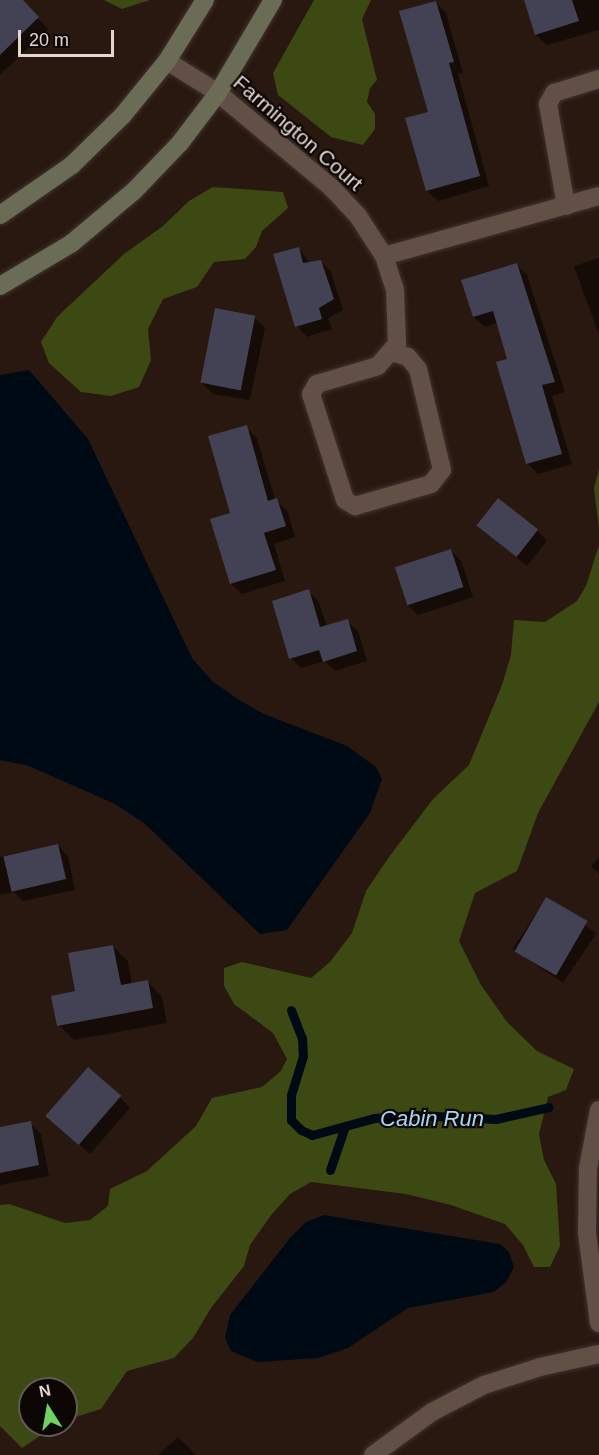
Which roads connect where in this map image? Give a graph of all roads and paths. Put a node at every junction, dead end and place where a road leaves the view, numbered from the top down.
1 (205, 0) edge
2 (273, 0) edge
3 (167, 61) junction
4 (599, 79) edge
5 (218, 93) junction
6 (599, 196) edge
7 (566, 206) junction
8 (0, 215) edge
9 (384, 256) junction
10 (0, 286) edge
11 (392, 352) junction
12 (599, 1110) edge
13 (599, 1323) edge
14 (599, 1354) edge
15 (373, 1455) edge

1 - 3 street
2 - 5 street
3 - 5 street, Farmington Court
3 - 8 street
4 - 7 street
5 - 9 street, Farmington Court
5 - 10 street
6 - 7 street
7 - 9 street
9 - 11 street, Farmington Court
11 - 11 street
12 - 13 street
14 - 15 street

